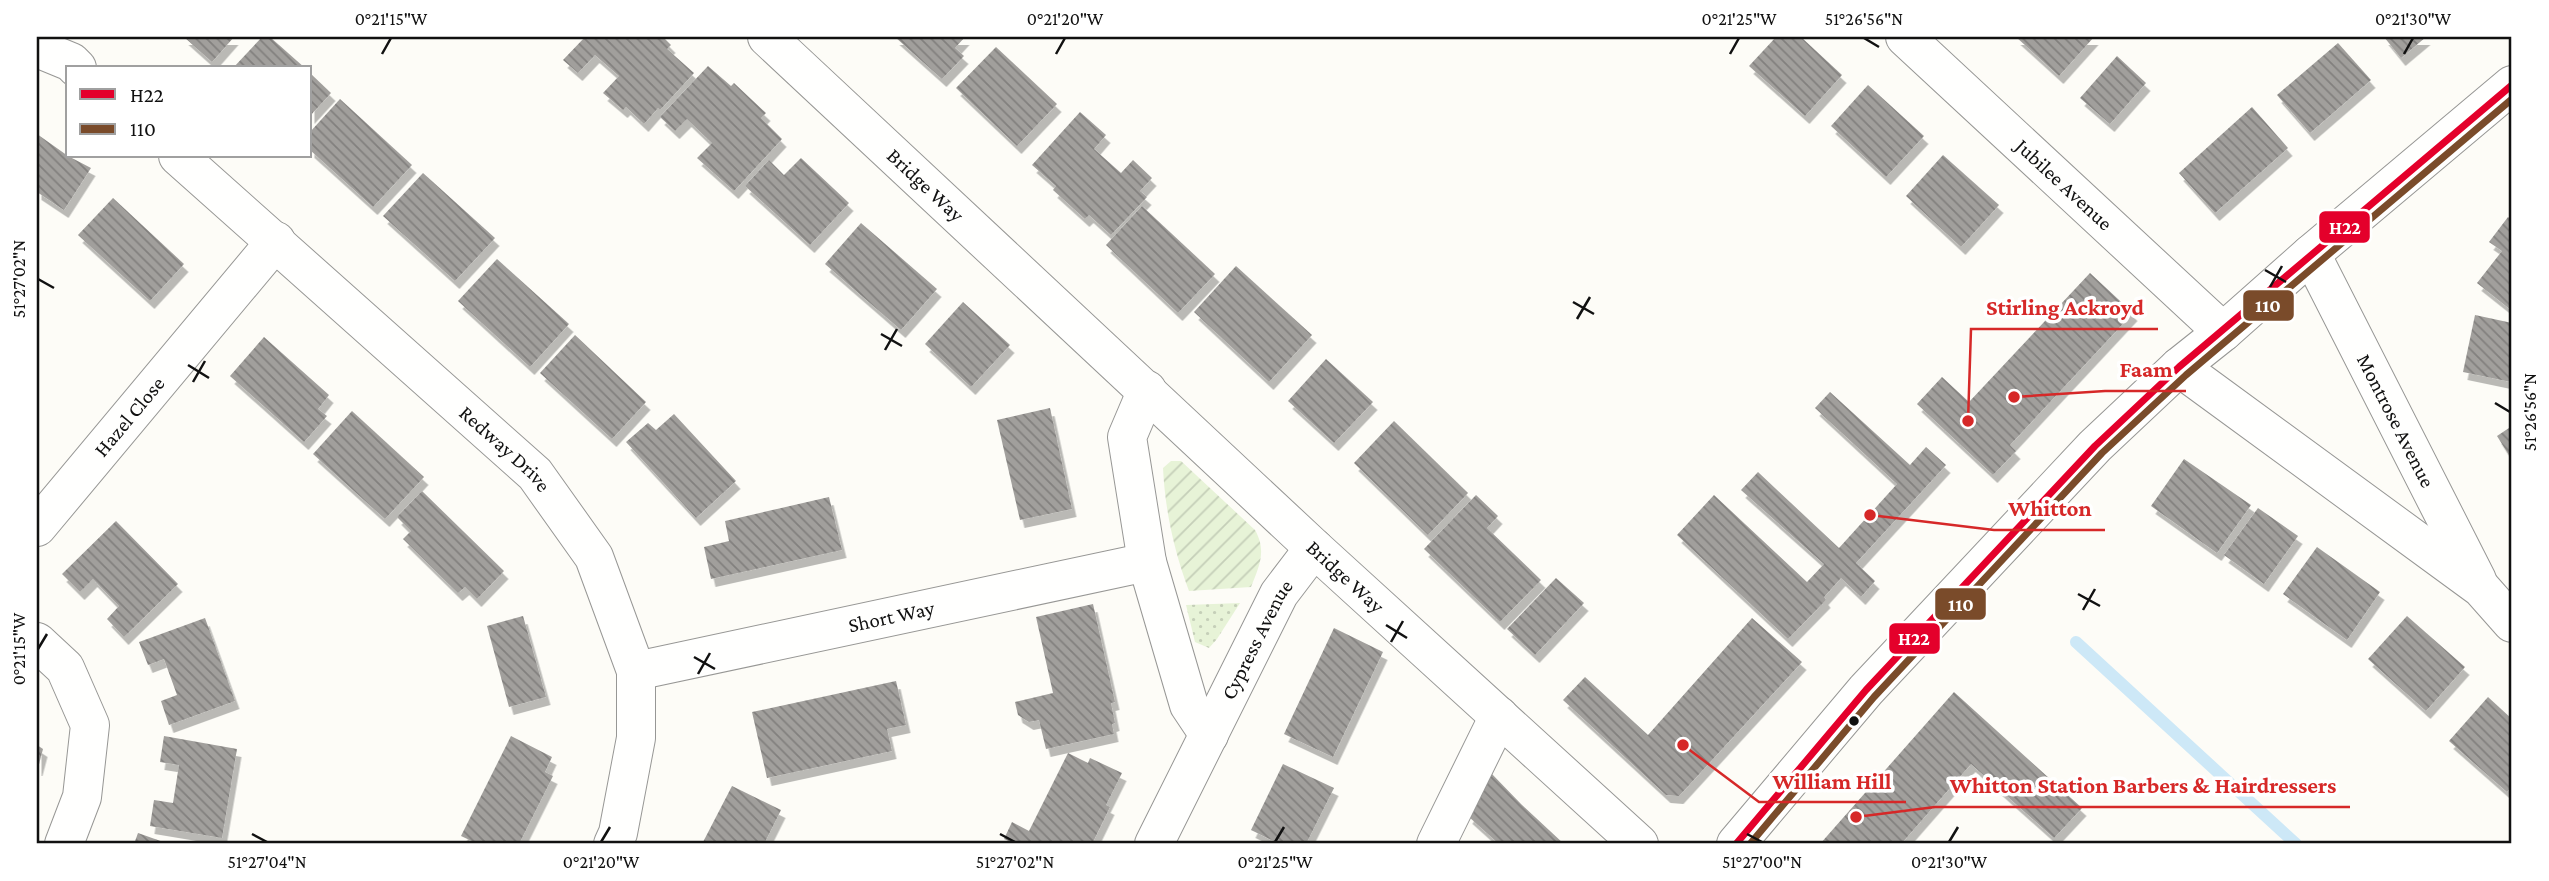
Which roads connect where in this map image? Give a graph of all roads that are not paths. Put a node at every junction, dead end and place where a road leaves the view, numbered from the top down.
1 (767, 37) edge
2 (1905, 37) edge
3 (37, 48) edge
4 (75, 66) edge
5 (2512, 85) edge
6 (180, 158) edge
7 (276, 241) junction
8 (2311, 254) junction
9 (2223, 332) junction
10 (2179, 366) junction
11 (1147, 390) junction
12 (37, 527) edge
13 (1314, 548) junction
14 (1147, 562) junction
15 (2481, 588) junction
16 (2512, 623) edge
17 (37, 642) edge
18 (636, 671) junction
19 (1499, 716) junction
20 (1209, 735) junction
21 (64, 844) edge
22 (613, 844) edge
23 (1154, 844) edge
24 (1436, 844) edge
25 (1639, 844) edge
26 (1736, 844) edge

1 - 11 street, Bridge Way
2 - 9 street, Jubilee Avenue
3 - 4 street
5 - 8 street
6 - 7 street, Redway Drive
7 - 12 street, Hazel Close
7 - 18 street, Redway Drive
8 - 9 street
8 - 15 street, Montrose Avenue
9 - 10 street
10 - 15 street, Montrose Avenue
10 - 26 street
11 - 13 street, Bridge Way
11 - 14 street
13 - 19 street, Bridge Way
13 - 20 street, Cypress Avenue
14 - 18 street, Short Way
14 - 20 street, Cypress Avenue
15 - 16 street, Montrose Avenue
17 - 21 street
18 - 22 street, Redway Drive
19 - 24 street
19 - 25 street, Bridge Way
20 - 23 street, Cypress Avenue

